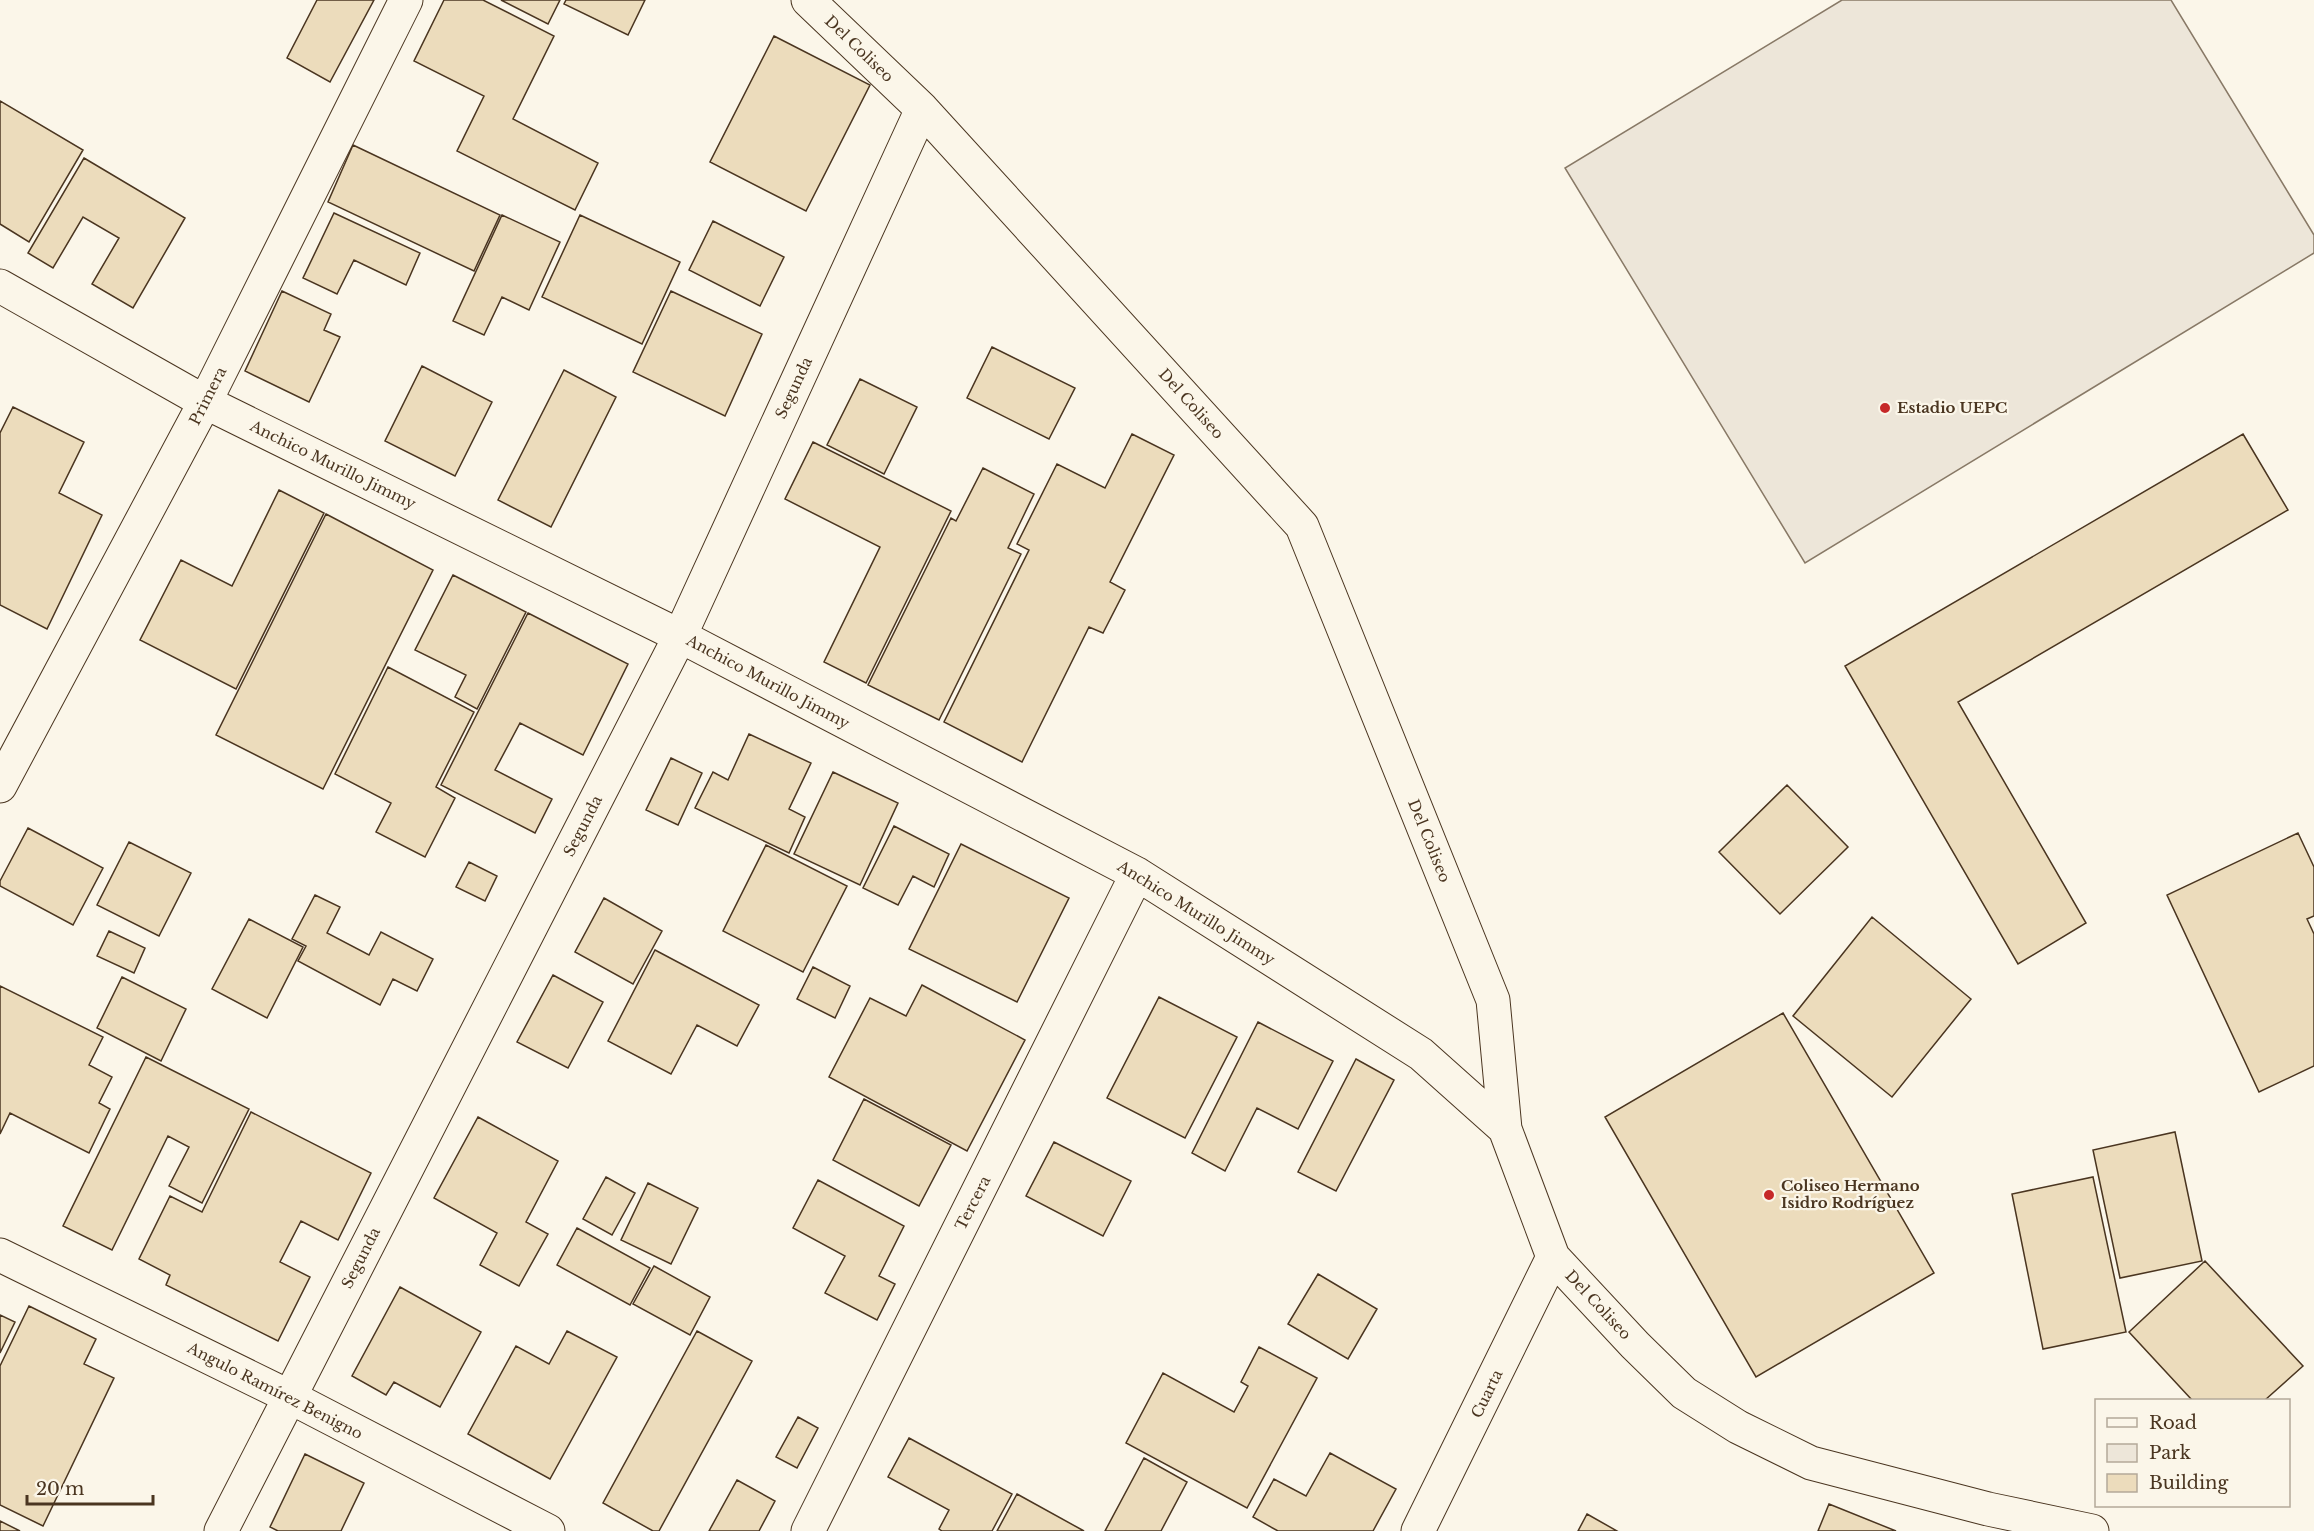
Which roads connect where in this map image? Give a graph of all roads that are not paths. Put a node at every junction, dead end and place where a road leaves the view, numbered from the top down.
1 (406, 0) edge
2 (808, 0) edge
3 (922, 109) junction
4 (0, 286) edge
5 (205, 402) junction
6 (680, 636) junction
7 (0, 786) edge
8 (1137, 874) junction
9 (1505, 1129) junction
10 (0, 1256) edge
11 (1553, 1257) junction
12 (290, 1397) junction
13 (1982, 1520) edge
14 (221, 1531) edge
15 (548, 1531) edge
16 (808, 1531) edge
17 (1418, 1531) edge
18 (2092, 1531) edge

1 - 5 street, Primera
2 - 3 street, Del Coliseo
3 - 6 street, Segunda
3 - 9 street, Del Coliseo
4 - 5 street, Anchico Murillo Jimmy
5 - 6 street, Anchico Murillo Jimmy
5 - 7 street, Primera
6 - 8 street, Anchico Murillo Jimmy
6 - 12 street, Segunda
8 - 9 street, Anchico Murillo Jimmy
8 - 16 street, Tercera
9 - 11 street, Del Coliseo
10 - 12 street, Angulo Ramírez Benigno
11 - 13 street, Del Coliseo
11 - 17 street, Cuarta
12 - 14 street, Segunda
12 - 15 street, Angulo Ramírez Benigno
13 - 18 street, Del Coliseo

